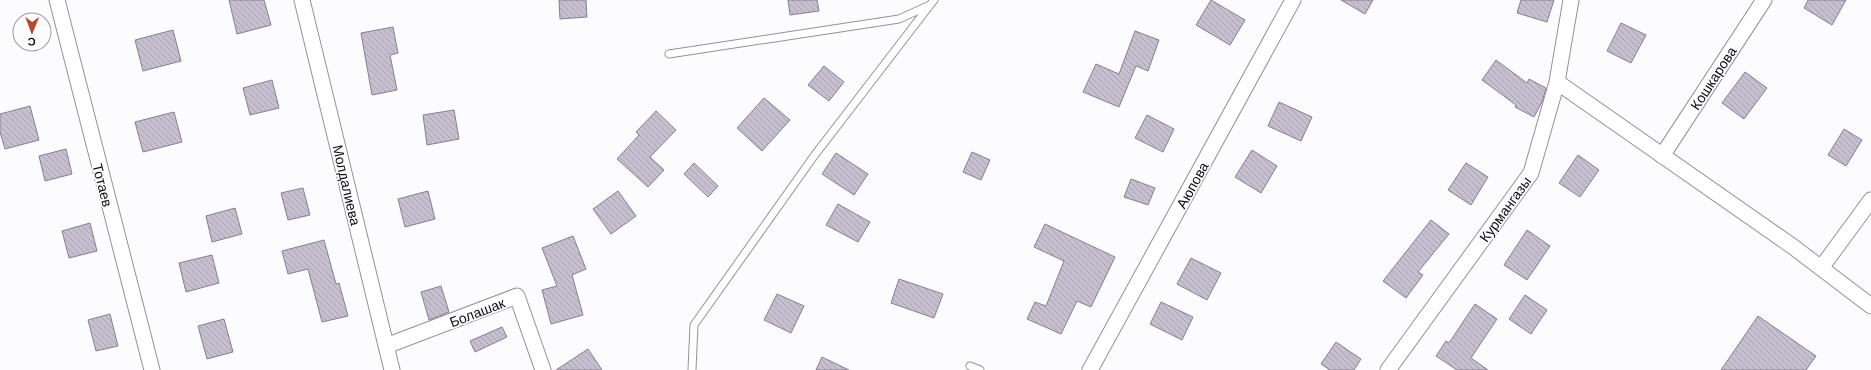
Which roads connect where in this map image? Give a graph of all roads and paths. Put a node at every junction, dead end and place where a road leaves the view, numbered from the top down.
1 (57, 0) edge
2 (302, 0) edge
3 (1294, 0) edge
4 (1571, 0) edge
5 (1764, 0) edge
6 (932, 3) edge
7 (669, 54) dead end
8 (1557, 82) junction
9 (1662, 156) junction
10 (1871, 200) edge
11 (1821, 268) junction
12 (1871, 306) edge
13 (386, 346) junction
14 (970, 366) dead end
15 (152, 370) edge
16 (392, 370) edge
17 (543, 370) edge
18 (692, 370) edge
19 (980, 370) edge
20 (1090, 370) edge
21 (1388, 370) edge

1 - 15 street, Тотаев
2 - 13 street, Молдалиева
3 - 20 street, Аюпова
4 - 8 street, Курмангазы
5 - 9 street, Кошкарова
6 - 7 lane
6 - 18 lane
8 - 9 street
8 - 21 street, Курмангазы
9 - 11 street
10 - 11 street
11 - 12 street
13 - 16 street, Молдалиева
13 - 17 street, Болашак
14 - 19 lane

